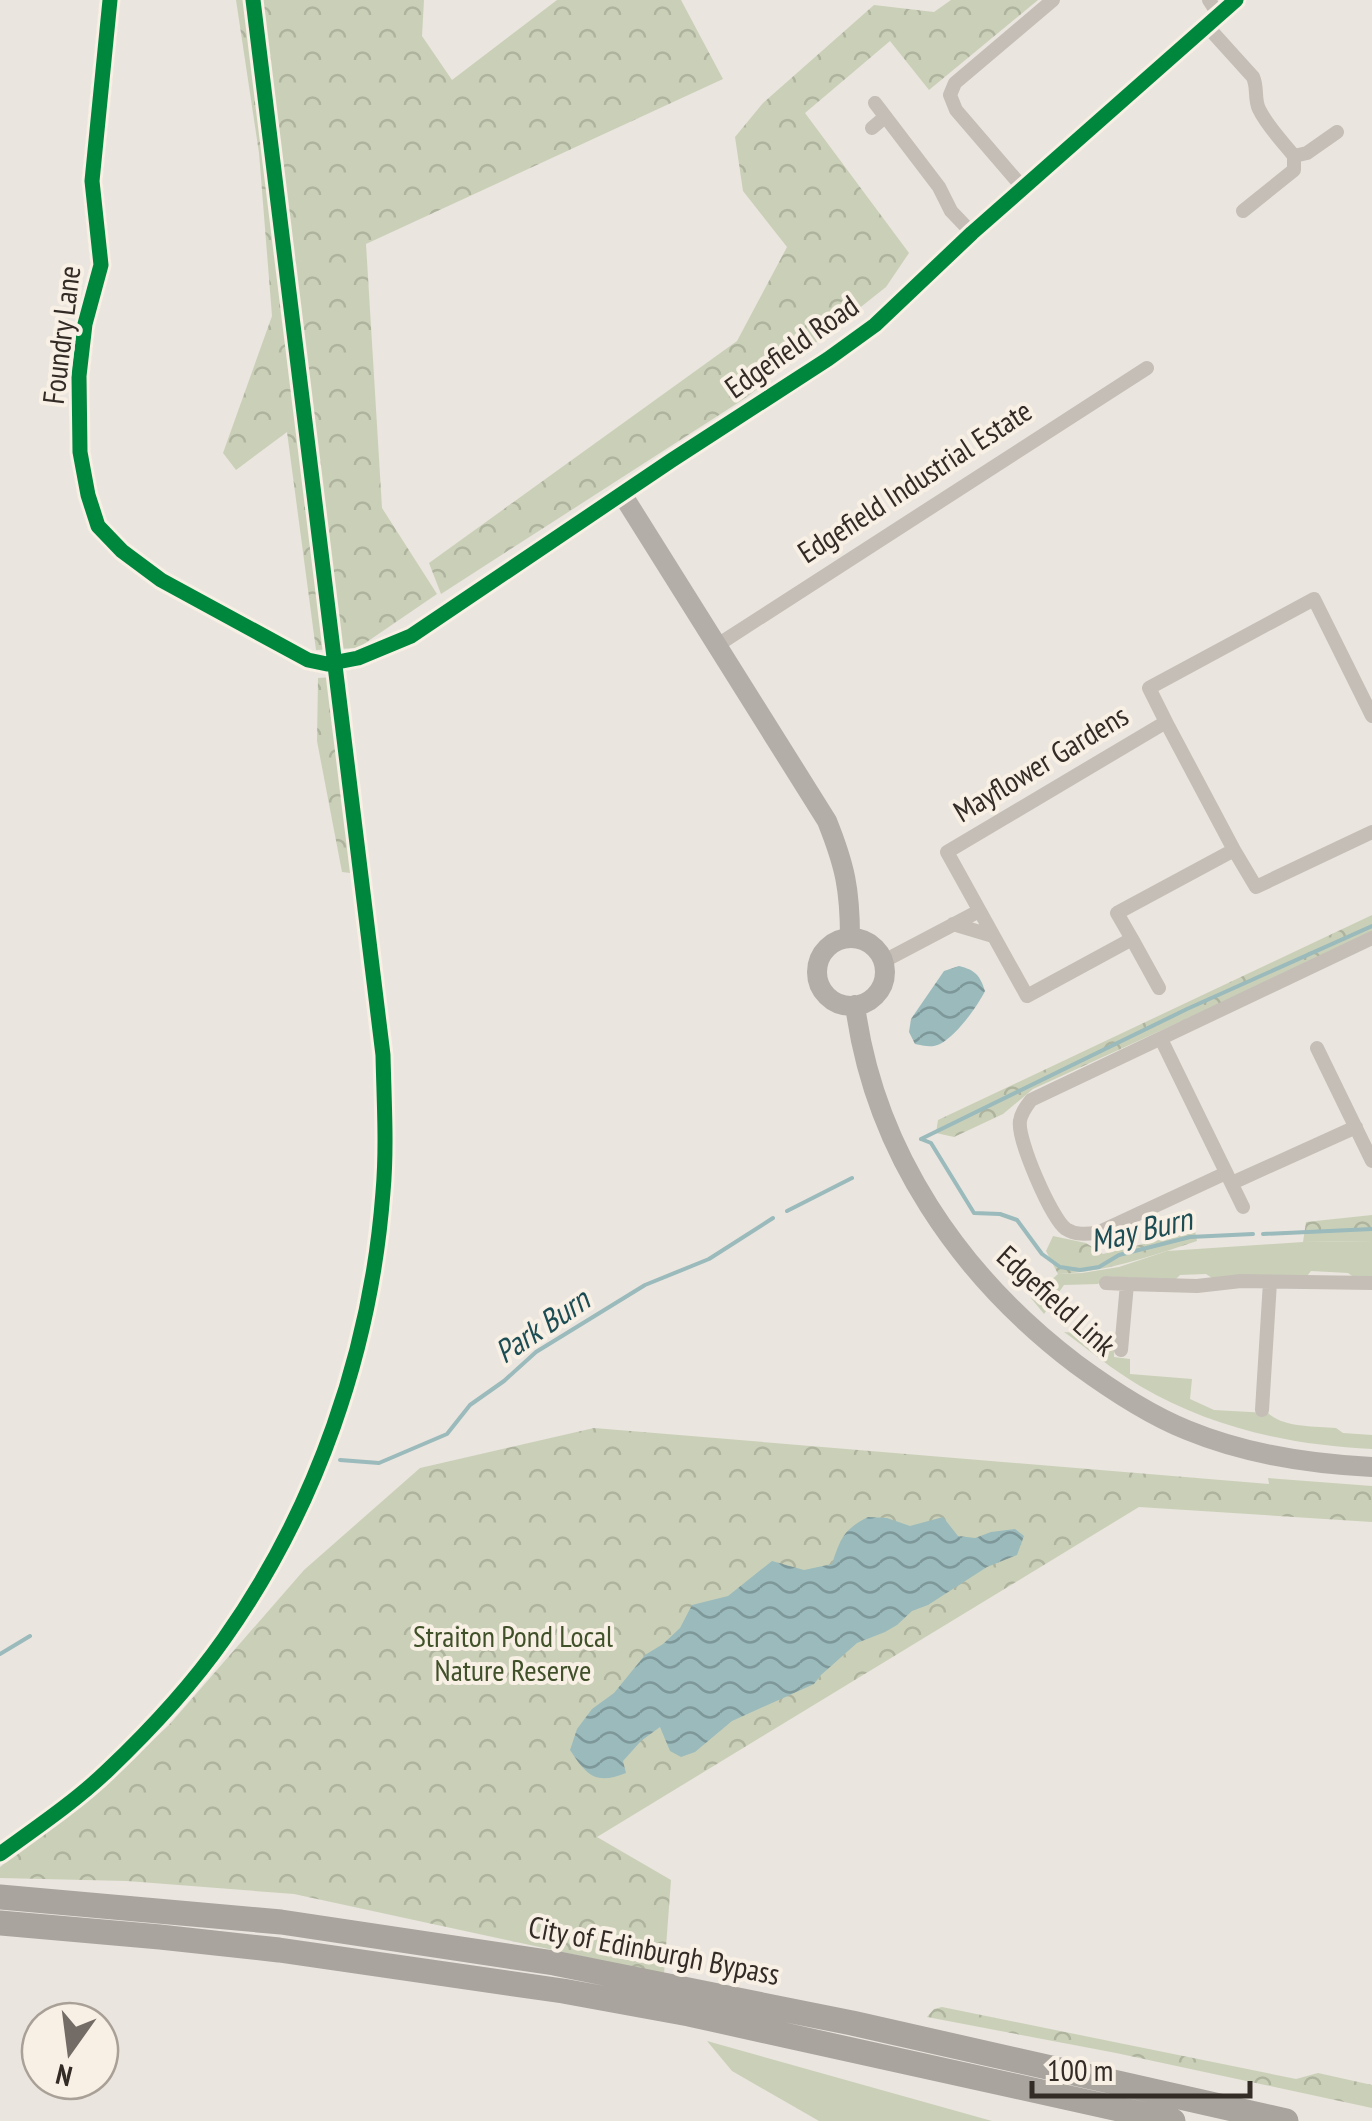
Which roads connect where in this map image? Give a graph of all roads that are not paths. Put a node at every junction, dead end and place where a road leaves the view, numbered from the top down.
1 (110, 0) edge
2 (1053, 0) edge
3 (1236, 0) edge
4 (1211, 13) edge
5 (875, 103) dead end
6 (885, 117) junction
7 (872, 128) dead end
8 (1337, 132) dead end
9 (1294, 156) junction
10 (1024, 188) junction
11 (1243, 211) dead end
12 (972, 233) junction
13 (1147, 368) dead end
14 (626, 501) junction
15 (716, 646) junction
16 (327, 664) joint
17 (1372, 716) edge
18 (1166, 722) junction
19 (1372, 832) edge
20 (1234, 850) junction
21 (979, 911) junction
22 (952, 924) junction
23 (993, 936) junction
24 (850, 938) junction
25 (1372, 938) edge
26 (1132, 939) junction
27 (884, 961) junction
28 (1159, 988) dead end
29 (855, 1005) junction
30 (1161, 1040) junction
31 (1317, 1048) dead end
32 (1356, 1127) junction
33 (1372, 1161) edge
34 (1229, 1178) junction
35 (1243, 1206) dead end
36 (1270, 1282) junction
37 (1106, 1283) dead end
38 (1372, 1283) edge
39 (1126, 1284) junction
40 (1121, 1350) dead end
41 (1262, 1410) dead end
42 (1372, 1467) edge
43 (0, 1897) edge
44 (0, 1924) edge
45 (837, 2046) junction
46 (1106, 2121) edge
47 (1173, 2121) edge
48 (1286, 2121) edge

1 - 16 street, Foundry Lane
2 - 10 street
3 - 4 street, Edgefield Road
4 - 9 street
4 - 10 street, Edgefield Road
5 - 6 street
6 - 7 street
6 - 12 street
8 - 9 street
9 - 11 street
10 - 12 street, Edgefield Road
12 - 14 street, Edgefield Road
13 - 15 street, Edgefield Industrial Estate
14 - 15 street
14 - 16 street, Edgefield Road
15 - 24 street
17 - 18 street, Mayflower Gardens
18 - 20 street
18 - 21 street, Mayflower Gardens
19 - 20 street
20 - 26 street
21 - 22 street
21 - 23 street
22 - 23 street
22 - 27 street
23 - 26 street
24 - 27 street
24 - 29 street
25 - 30 street
26 - 28 street
27 - 29 street
29 - 42 street, Edgefield Link
30 - 34 street
30 - 34 street
31 - 32 street
32 - 33 street
32 - 34 street
34 - 35 street
36 - 38 street
36 - 39 street
36 - 41 street
37 - 39 street
39 - 40 street
43 - 48 highway, City of Edinburgh Bypass
44 - 45 highway, City of Edinburgh Bypass
45 - 46 highway
45 - 47 highway, City of Edinburgh Bypass

